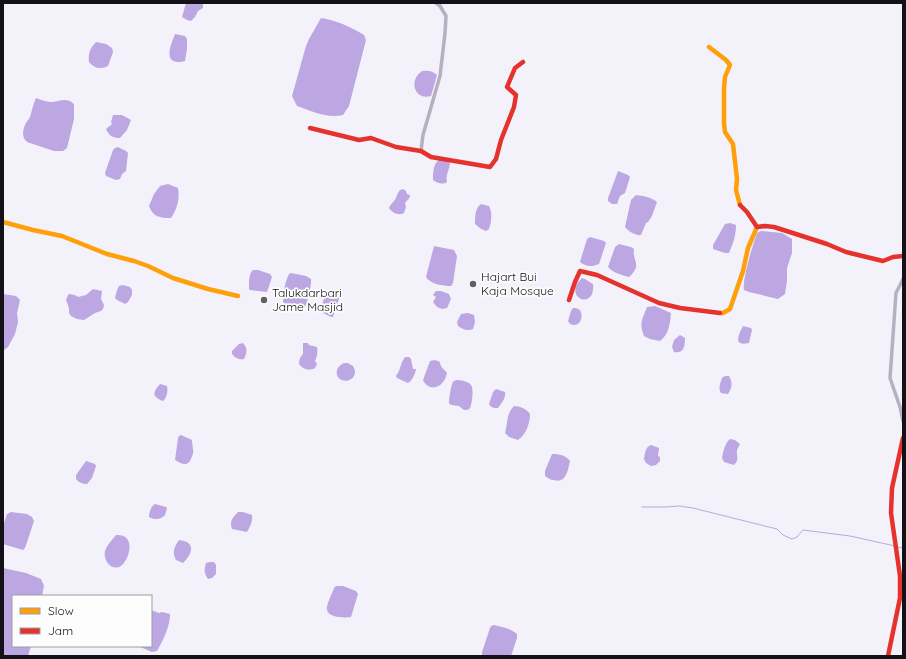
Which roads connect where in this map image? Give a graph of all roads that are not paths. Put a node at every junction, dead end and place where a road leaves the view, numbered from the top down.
1 (436, 3) edge
2 (709, 47) dead end
3 (523, 62) dead end
4 (310, 128) dead end
5 (421, 151) junction
6 (3, 222) edge
7 (757, 227) junction
8 (903, 256) edge
9 (903, 279) edge
10 (238, 296) dead end
11 (569, 300) dead end
12 (903, 421) edge
13 (903, 438) edge
14 (888, 656) edge

1 - 5 street
2 - 7 street
3 - 5 street
4 - 5 street
6 - 10 street
7 - 8 street
7 - 11 street
9 - 12 street
13 - 14 street

